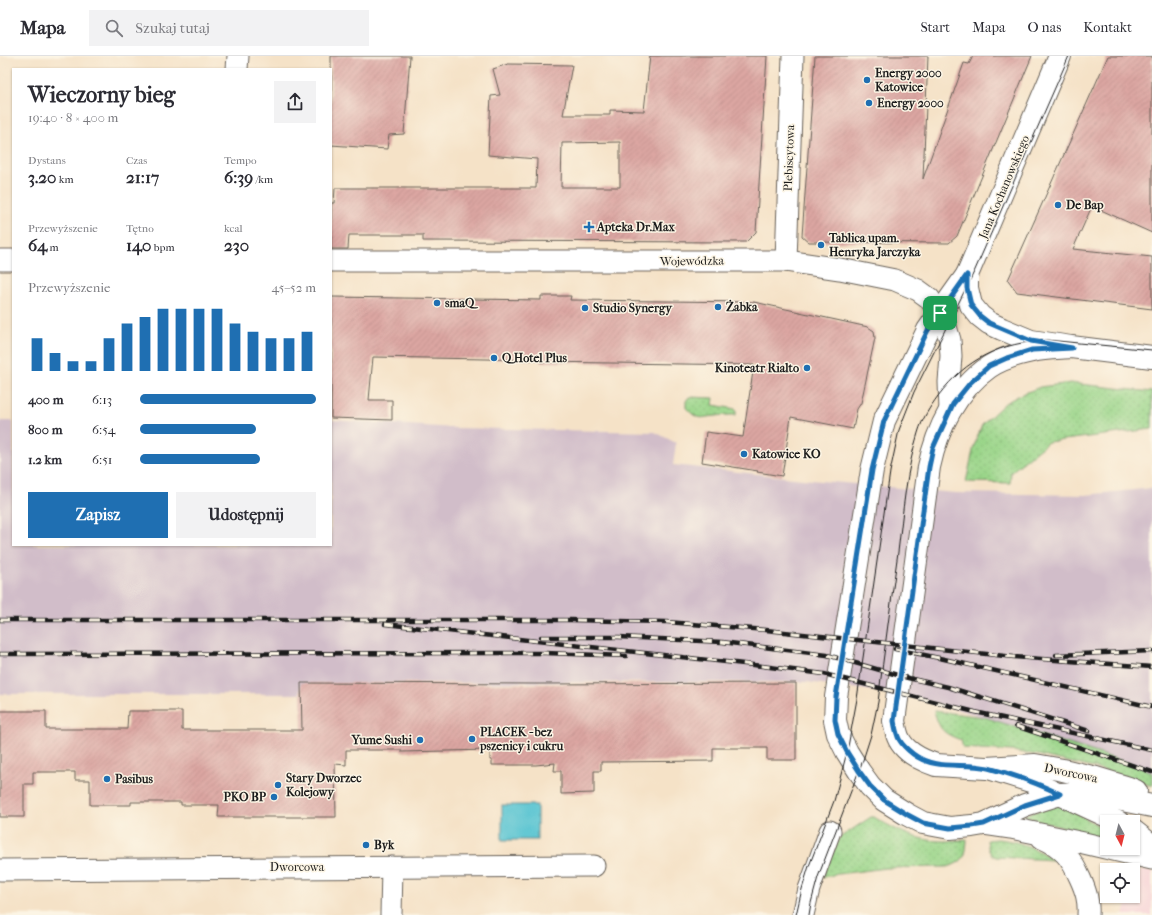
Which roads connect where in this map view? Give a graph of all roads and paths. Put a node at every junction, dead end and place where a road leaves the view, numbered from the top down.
1 (238, 56) edge
2 (793, 56) edge
3 (1060, 56) edge
4 (237, 68) edge
5 (0, 260) edge
6 (12, 260) edge
7 (332, 261) edge
8 (786, 261) junction
9 (967, 275) junction
10 (940, 313) junction
11 (1072, 348) junction
12 (1152, 357) edge
13 (950, 411) junction
14 (986, 768) junction
15 (1060, 794) junction
16 (1152, 799) edge
17 (884, 800) joint
18 (1152, 806) edge
19 (1104, 815) edge
20 (984, 824) junction
21 (830, 831) dead end
22 (1029, 832) junction
23 (1140, 836) edge
24 (1152, 845) edge
25 (1152, 859) edge
26 (594, 866) dead end
27 (392, 867) junction
28 (0, 870) edge
29 (391, 915) edge
30 (803, 915) edge
31 (1088, 915) edge

1 - 4 street
2 - 8 street, Plebiscytowa
3 - 9 street, Jana Kochanowskiego
5 - 6 street
7 - 8 street, Wojewódzka
8 - 10 street, Wojewódzka
9 - 10 street, Jana Kochanowskiego
9 - 11 street
10 - 13 street, Wojewódzka
10 - 17 street, Jana Kochanowskiego
11 - 12 street
11 - 13 street, Dworcowa
13 - 14 street, Dworcowa
14 - 15 street, Dworcowa
14 - 16 street, Dworcowa
15 - 18 street, Dworcowa
15 - 19 street, Dworcowa
15 - 20 street, Dworcowa
17 - 20 street, Dworcowa
20 - 22 street, Dworcowa
21 - 30 street
22 - 25 street, Dworcowa
22 - 31 street
23 - 24 street
26 - 27 street, Dworcowa
27 - 28 street, Dworcowa
27 - 29 street

